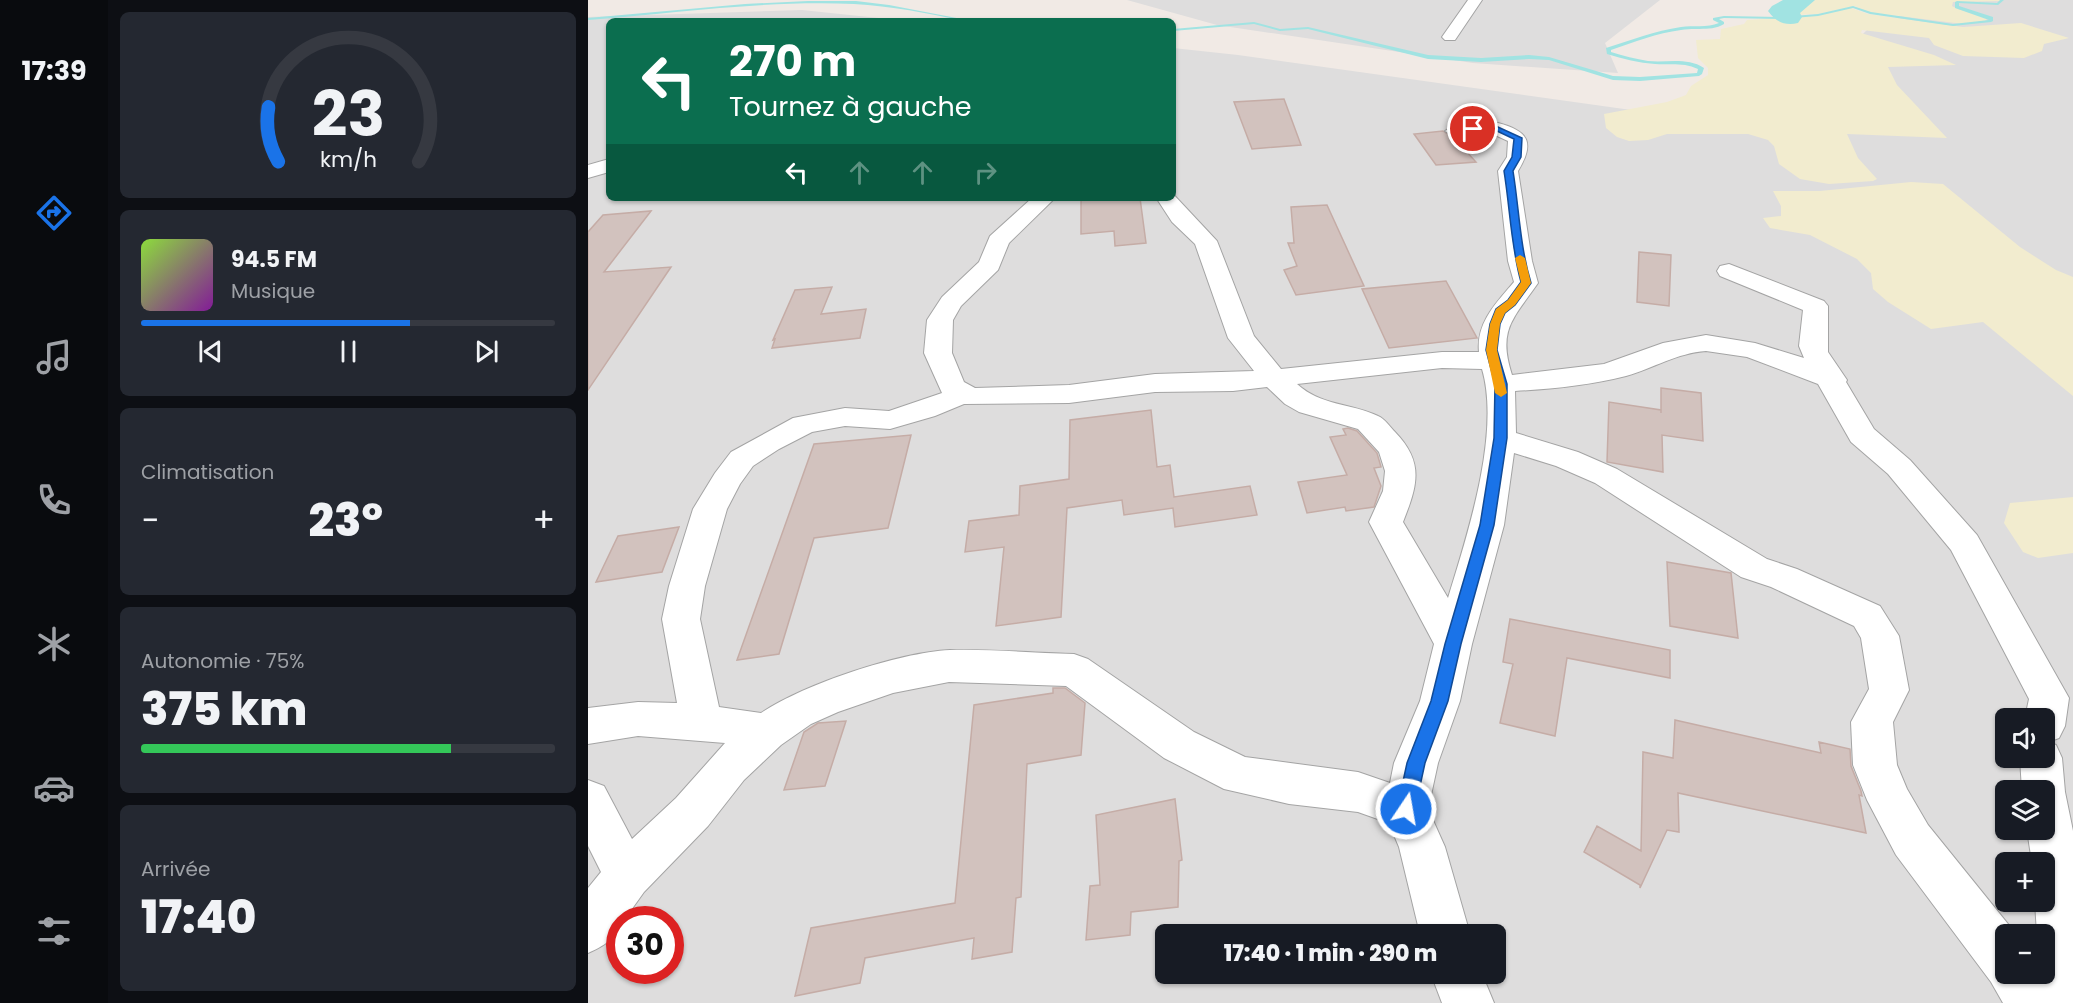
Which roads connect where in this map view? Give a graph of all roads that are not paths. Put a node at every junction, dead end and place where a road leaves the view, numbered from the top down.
1 (1475, 0) edge
2 (1450, 37) dead end
3 (1454, 130) dead end
4 (606, 166) edge
5 (588, 172) edge
6 (1041, 201) edge
7 (1169, 201) edge
8 (1729, 271) dead end
9 (1497, 372) junction
10 (1272, 376) junction
11 (1833, 380) junction
12 (964, 394) junction
13 (1501, 438) junction
14 (1453, 644) junction
15 (2047, 708) edge
16 (701, 722) junction
17 (588, 726) edge
18 (766, 732) junction
19 (588, 800) edge
20 (1406, 809) junction
21 (2052, 840) edge
22 (627, 876) junction
23 (1442, 924) edge
24 (588, 928) edge
25 (1995, 949) edge
26 (1461, 984) edge
27 (2021, 984) edge
28 (1468, 1003) edge
29 (2035, 1003) edge
30 (2067, 1003) edge

1 - 2 street
3 - 9 street
4 - 5 street
6 - 12 street
7 - 10 street
8 - 11 street
9 - 10 street
9 - 11 street
9 - 13 street
10 - 12 street
10 - 14 street
11 - 15 street
12 - 16 street
13 - 14 street
13 - 25 street
14 - 20 street
16 - 17 street
16 - 18 street
18 - 20 street
18 - 22 street
19 - 22 street
20 - 23 street
21 - 30 street
22 - 24 street
26 - 28 street
27 - 29 street

